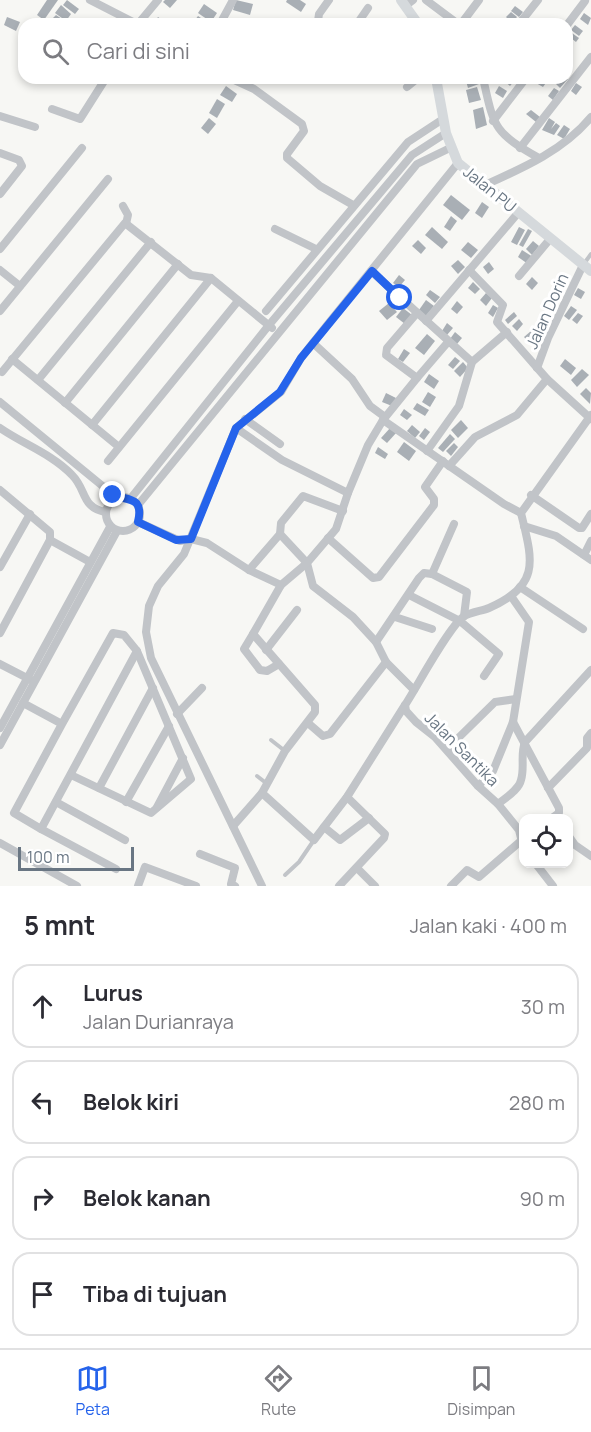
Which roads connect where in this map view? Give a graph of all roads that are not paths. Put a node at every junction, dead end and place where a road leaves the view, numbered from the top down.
1 (90, 0) edge
2 (158, 0) edge
3 (233, 0) edge
4 (329, 0) edge
5 (426, 0) edge
6 (479, 0) edge
7 (538, 0) edge
8 (406, 2) edge
9 (587, 2) edge
10 (368, 8) dead end
11 (125, 18) edge
12 (142, 18) edge
13 (223, 18) edge
14 (318, 18) edge
15 (361, 18) edge
16 (415, 18) edge
17 (452, 18) edge
18 (465, 18) edge
19 (524, 18) edge
20 (573, 18) edge
21 (591, 57) edge
22 (573, 80) edge
23 (102, 84) edge
24 (243, 84) edge
25 (411, 84) edge
26 (437, 84) edge
27 (484, 84) edge
28 (521, 84) edge
29 (570, 84) edge
30 (407, 87) dead end
31 (52, 110) dead end
32 (0, 116) edge
33 (591, 117) edge
34 (443, 119) junction
35 (493, 121) junction
36 (35, 127) dead end
37 (446, 133) junction
38 (82, 148) dead end
39 (450, 148) junction
40 (520, 148) junction
41 (0, 153) edge
42 (538, 158) junction
43 (458, 163) junction
44 (108, 179) dead end
45 (485, 185) junction
46 (0, 194) edge
47 (353, 205) junction
48 (123, 206) dead end
49 (518, 213) junction
50 (126, 224) junction
51 (275, 229) dead end
52 (550, 239) junction
53 (151, 242) junction
54 (0, 249) edge
55 (316, 249) junction
56 (591, 254) edge
57 (178, 264) junction
58 (587, 268) edge
59 (0, 270) edge
60 (469, 270) junction
61 (372, 271) junction
62 (519, 276) dead end
63 (211, 278) junction
64 (20, 286) junction
65 (238, 301) junction
66 (0, 311) edge
67 (266, 311) dead end
68 (417, 313) junction
69 (426, 321) junction
70 (269, 325) junction
71 (507, 332) junction
72 (277, 333) junction
73 (448, 342) junction
74 (313, 343) junction
75 (12, 359) junction
76 (472, 362) junction
77 (537, 368) junction
78 (2, 372) dead end
79 (417, 378) junction
80 (547, 379) junction
81 (38, 380) junction
82 (0, 402) edge
83 (66, 403) junction
84 (590, 417) edge
85 (245, 419) junction
86 (384, 419) junction
87 (92, 425) junction
88 (0, 428) edge
89 (236, 428) junction
90 (280, 444) dead end
91 (119, 447) junction
92 (427, 451) junction
93 (108, 461) dead end
94 (446, 464) junction
95 (2, 491) edge
96 (348, 494) junction
97 (531, 495) junction
98 (116, 497) junction
99 (131, 498) junction
100 (0, 502) edge
101 (138, 505) junction
102 (343, 511) junction
103 (105, 512) junction
104 (521, 513) junction
105 (30, 514) junction
106 (591, 514) edge
107 (138, 522) junction
108 (454, 524) dead end
109 (524, 526) junction
110 (114, 529) junction
111 (280, 534) junction
112 (328, 538) junction
113 (191, 539) junction
114 (50, 540) junction
115 (591, 541) edge
116 (587, 558) edge
117 (90, 562) junction
118 (307, 563) junction
119 (0, 567) edge
120 (249, 570) junction
121 (432, 574) junction
122 (281, 585) junction
123 (520, 587) junction
124 (409, 595) junction
125 (511, 596) junction
126 (297, 610) dead end
127 (395, 617) junction
128 (462, 618) junction
129 (432, 629) dead end
130 (583, 629) dead end
131 (0, 633) edge
132 (253, 634) junction
133 (376, 642) junction
134 (266, 650) junction
135 (137, 651) junction
136 (386, 662) junction
137 (0, 664) edge
138 (279, 664) junction
139 (591, 670) edge
140 (484, 676) dead end
141 (31, 680) junction
142 (153, 688) junction
143 (202, 688) dead end
144 (414, 690) junction
145 (516, 699) junction
146 (24, 703) junction
147 (405, 705) junction
148 (177, 714) junction
149 (308, 723) junction
150 (513, 723) junction
151 (62, 724) junction
152 (169, 726) junction
153 (0, 728) edge
154 (591, 733) edge
155 (271, 740) dead end
156 (525, 742) junction
157 (0, 745) edge
158 (447, 749) junction
159 (285, 751) junction
160 (183, 758) junction
161 (71, 774) junction
162 (257, 776) dead end
163 (266, 784) junction
164 (478, 786) junction
165 (99, 788) junction
166 (548, 788) junction
167 (262, 794) junction
168 (347, 796) junction
169 (56, 802) junction
170 (126, 802) junction
171 (498, 804) junction
172 (155, 812) junction
173 (558, 814) edge
174 (369, 818) junction
175 (233, 826) junction
176 (324, 827) junction
177 (41, 829) junction
178 (519, 830) edge
179 (125, 840) dead end
180 (314, 840) junction
181 (573, 841) edge
182 (0, 843) edge
183 (519, 843) edge
184 (200, 854) dead end
185 (591, 856) edge
186 (357, 868) junction
187 (539, 868) edge
188 (116, 869) dead end
189 (285, 875) dead end
190 (232, 885) edge
191 (77, 886) edge
192 (138, 886) edge
193 (196, 886) edge
194 (262, 886) edge
195 (339, 886) edge
196 (375, 886) edge
197 (451, 886) edge
198 (553, 886) edge

1 - 11 street
2 - 12 street
3 - 13 street
4 - 14 street
5 - 17 street
6 - 18 street
7 - 19 street
8 - 16 street
9 - 20 street
10 - 15 street
21 - 22 street
23 - 31 street
24 - 47 street
25 - 30 street
26 - 34 street, Jalan PU
27 - 35 street
28 - 35 street
29 - 40 street
32 - 36 street
33 - 42 street
34 - 37 street, Jalan PU
34 - 47 street
35 - 40 street
37 - 39 street, Jalan PU
37 - 70 street
38 - 54 street
39 - 43 street, Jalan PU
39 - 72 street
40 - 42 street
41 - 46 street
42 - 45 street
43 - 45 street, Jalan PU
43 - 61 street
44 - 64 street
45 - 49 street, Jalan PU
47 - 55 street
48 - 50 street
49 - 52 street, Jalan PU
49 - 60 street
50 - 53 street
50 - 75 street
51 - 55 street
52 - 58 street, Jalan PU
52 - 62 street
53 - 57 street
53 - 81 street
55 - 67 street
56 - 58 lane
57 - 63 street
57 - 83 street
58 - 77 street, Jalan Dorin
59 - 64 street
60 - 69 street
60 - 71 street
61 - 68 street
61 - 74 street
63 - 65 street
63 - 87 street
64 - 66 street
65 - 70 street
65 - 91 street
68 - 69 street
68 - 79 street
69 - 73 street
70 - 72 street
70 - 99 street
71 - 76 street
71 - 77 street
72 - 101 street
73 - 76 street
73 - 79 street
74 - 85 street
74 - 86 street
75 - 78 street
75 - 81 street
76 - 92 street
77 - 80 street
79 - 86 street
80 - 84 street
80 - 94 street
81 - 83 street
82 - 98 street
83 - 87 street
84 - 97 street
85 - 89 street
85 - 90 street
86 - 92 street
86 - 96 street
87 - 91 street
88 - 103 street
89 - 96 street
89 - 113 street
91 - 93 street
92 - 94 street
94 - 104 street
94 - 112 street
95 - 100 street
95 - 105 street
96 - 102 street
97 - 104 street
97 - 106 street
98 - 99 street
98 - 103 street
99 - 101 street
101 - 107 street
102 - 111 street
102 - 112 street
103 - 110 street
104 - 109 street
105 - 114 street
105 - 119 street
107 - 110 street
107 - 113 street
108 - 121 street
109 - 116 street
109 - 123 street
110 - 117 street
110 - 141 street
111 - 118 street
111 - 120 street
112 - 118 street
113 - 120 street
113 - 148 street
114 - 117 street
114 - 131 street
115 - 116 street
117 - 141 street
118 - 122 street
118 - 133 street
120 - 122 street
121 - 124 street
121 - 128 street
122 - 132 street
123 - 125 street
123 - 130 street
124 - 127 street
124 - 128 street
125 - 128 street
125 - 145 street
126 - 134 street
127 - 129 street
127 - 133 street
128 - 140 street
128 - 144 street, Jalan Santika
132 - 134 street
132 - 138 street
133 - 136 street
134 - 138 street
135 - 142 street
135 - 151 street
135 - 161 street
136 - 144 street
136 - 149 street
137 - 141 street
138 - 149 street
139 - 156 street
141 - 146 street
141 - 153 street
142 - 152 street
142 - 165 street
143 - 148 street
144 - 147 street, Jalan Santika
145 - 150 street
145 - 158 street
146 - 151 street
146 - 157 street
147 - 158 street, Jalan Santika
147 - 168 street
148 - 175 street
149 - 159 street
150 - 156 street
150 - 164 street
151 - 177 street
152 - 160 street
152 - 170 street
154 - 166 street
155 - 159 lane
156 - 166 street
156 - 171 street
158 - 164 street, Jalan Santika
159 - 163 street
160 - 172 street
160 - 172 street
161 - 165 street
161 - 169 street
162 - 163 lane
163 - 167 street
164 - 171 street, Jalan Santika
165 - 170 street
166 - 173 street
167 - 175 street
167 - 180 street
168 - 174 street
168 - 176 street
169 - 177 street
169 - 179 street
170 - 172 street
171 - 178 street, Jalan Santika
174 - 176 street
174 - 186 street
175 - 194 street
176 - 180 street
177 - 188 street
180 - 189 lane
181 - 185 street
182 - 191 street
183 - 197 street
184 - 190 street
186 - 195 street
186 - 196 street
187 - 198 street
192 - 193 street

